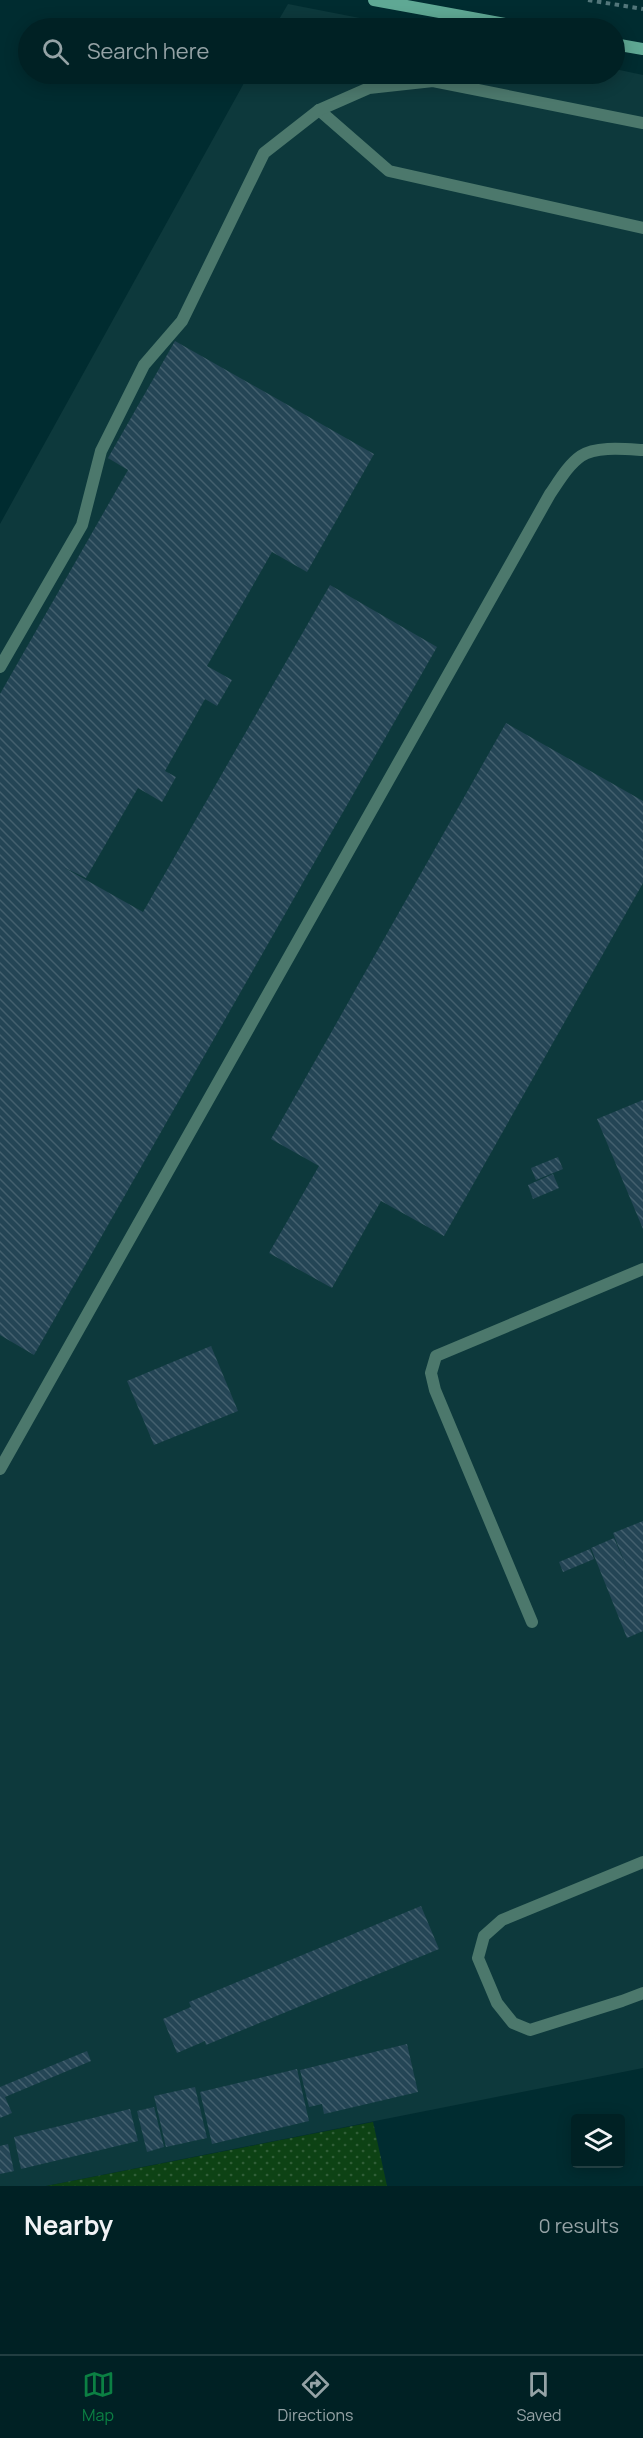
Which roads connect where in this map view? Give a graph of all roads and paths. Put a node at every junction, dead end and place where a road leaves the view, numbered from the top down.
1 (374, 0) edge
2 (588, 0) edge
3 (643, 9) edge
4 (472, 18) edge
5 (625, 46) edge
6 (643, 49) edge
7 (406, 84) edge
8 (448, 84) edge
9 (319, 110) junction
10 (643, 123) edge
11 (643, 228) edge
12 (643, 450) edge
13 (0, 667) edge
14 (643, 1269) edge
15 (0, 1469) edge
16 (532, 1622) dead end
17 (643, 1862) edge
18 (643, 1993) edge

1 - 4 main road
2 - 3 path
5 - 6 main road
7 - 9 lane
8 - 10 lane
9 - 11 lane
9 - 13 lane
12 - 15 lane
14 - 16 lane
17 - 18 lane

